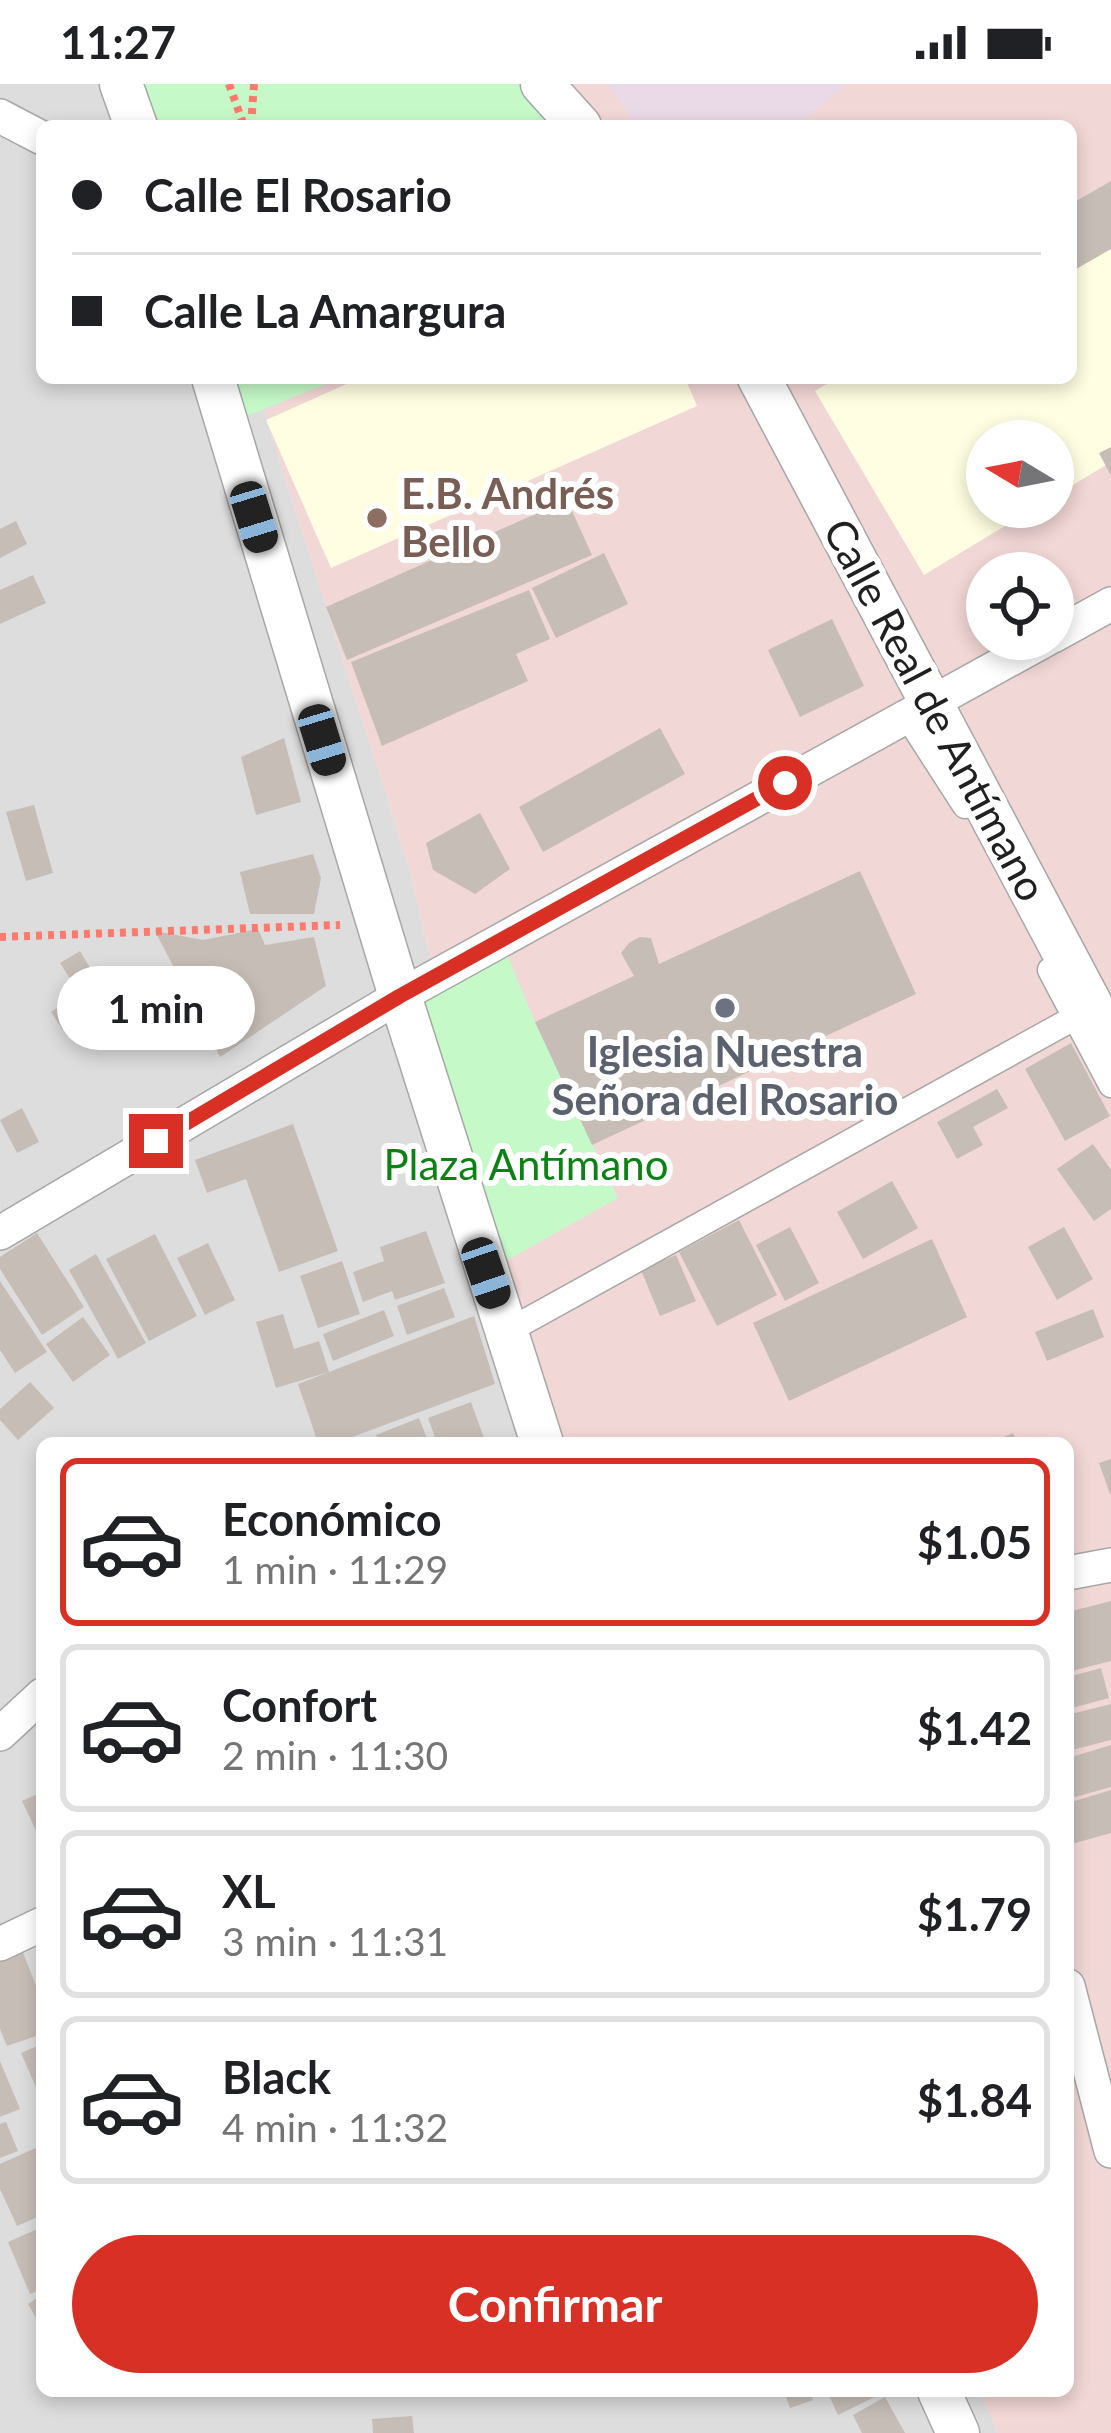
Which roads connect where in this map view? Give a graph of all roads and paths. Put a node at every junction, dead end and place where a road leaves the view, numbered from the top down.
1 (121, 84) edge
2 (229, 84) edge
3 (254, 84) edge
4 (542, 84) edge
5 (0, 116) edge
6 (134, 120) edge
7 (245, 120) edge
8 (249, 120) edge
9 (575, 120) edge
10 (36, 135) edge
11 (215, 384) edge
12 (762, 384) edge
13 (1111, 604) edge
14 (1074, 624) edge
15 (1008, 660) edge
16 (918, 709) junction
17 (377, 920) junction
18 (0, 937) edge
19 (400, 996) junction
20 (1074, 1018) junction
21 (1111, 1042) edge
22 (1111, 1084) edge
23 (0, 1233) edge
24 (506, 1332) junction
25 (540, 1437) edge
26 (1111, 1565) edge
27 (1074, 1573) edge
28 (36, 1701) edge
29 (0, 1734) edge
30 (36, 1927) edge
31 (0, 1944) edge
32 (1074, 2009) edge
33 (1111, 2152) edge
34 (942, 2397) edge
35 (958, 2433) edge

1 - 6 street
2 - 7 path
3 - 8 path
4 - 9 street
5 - 10 street
11 - 17 street
12 - 16 street, Calle Real de Antímano
13 - 14 street
15 - 16 street
16 - 19 street
16 - 20 street
16 - 21 street, Calle Real de Antímano
17 - 18 path
17 - 19 street
19 - 23 street
19 - 24 street
20 - 22 street
20 - 24 street
24 - 25 street
26 - 27 street
28 - 29 street
30 - 31 street
32 - 33 street
34 - 35 street

